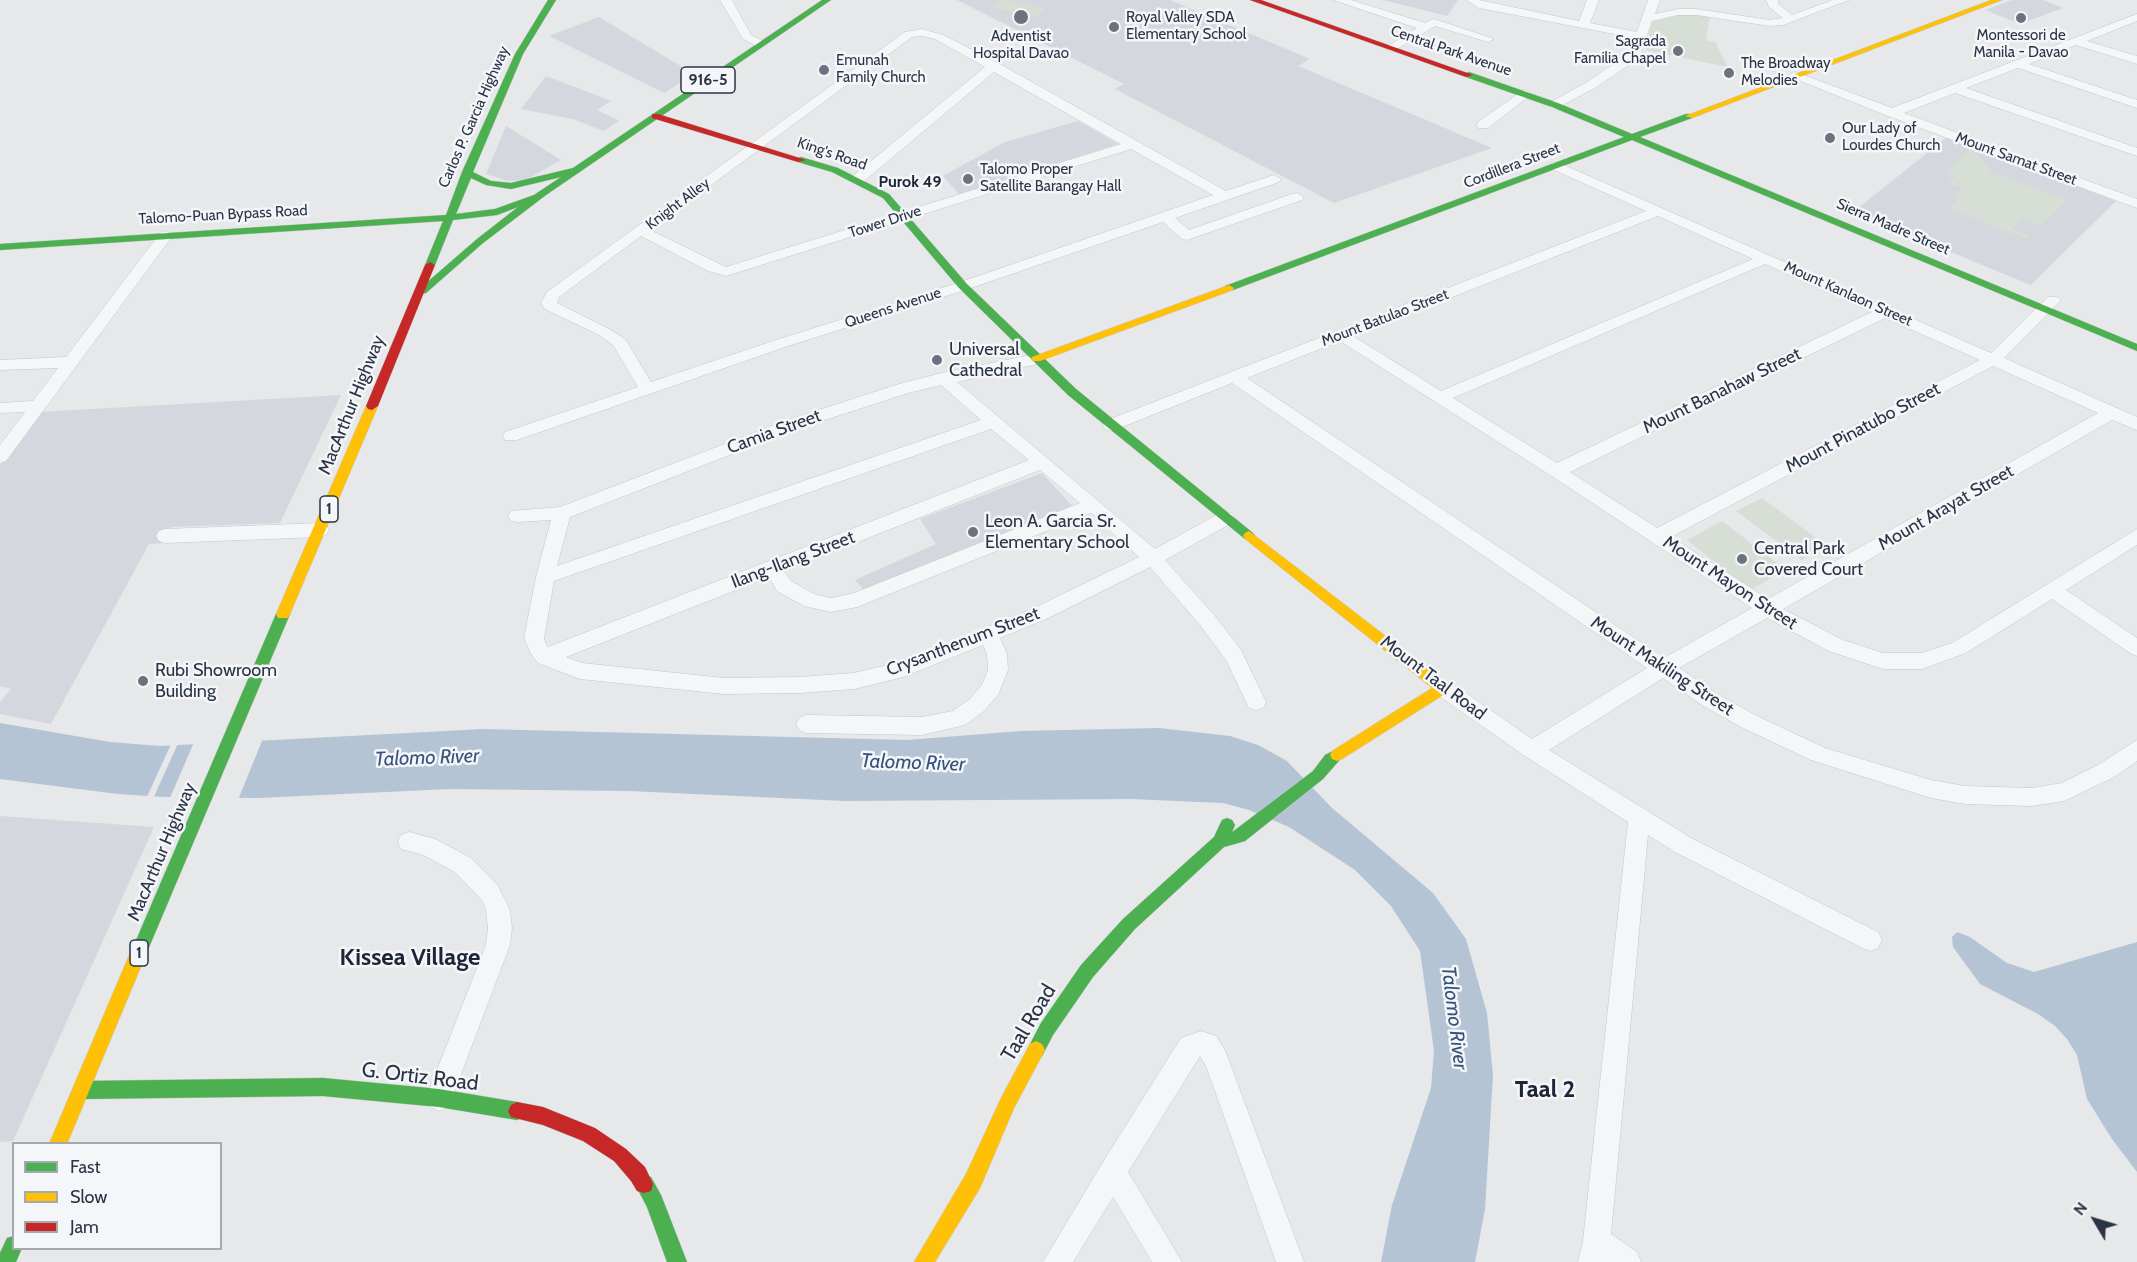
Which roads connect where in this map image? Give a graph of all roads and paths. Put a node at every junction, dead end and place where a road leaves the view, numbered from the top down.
1 (552, 0) edge
2 (726, 0) edge
3 (827, 0) edge
4 (1254, 0) edge
5 (1276, 0) edge
6 (1339, 0) edge
7 (1534, 0) edge
8 (1593, 0) edge
9 (1654, 0) edge
10 (1717, 0) edge
11 (1772, 0) edge
12 (1843, 0) edge
13 (1998, 0) edge
14 (1473, 1) edge
15 (1714, 14) junction
16 (1527, 15) junction
17 (1647, 19) junction
18 (1791, 19) junction
19 (2135, 20) edge
20 (1583, 25) junction
21 (1425, 27) junction
22 (1642, 36) junction
23 (1488, 39) dead end
24 (2076, 41) junction
25 (761, 44) junction
26 (1396, 45) junction
27 (2137, 60) edge
28 (2018, 64) junction
29 (994, 66) junction
30 (1794, 76) junction
31 (1956, 89) junction
32 (1524, 94) junction
33 (1560, 102) junction
34 (2137, 104) edge
35 (1892, 113) junction
36 (655, 116) junction
37 (1483, 125) dead end
38 (1649, 132) junction
39 (1636, 137) junction
40 (1134, 144) junction
41 (754, 146) junction
42 (2137, 152) edge
43 (1557, 166) junction
44 (577, 170) junction
45 (467, 172) junction
46 (858, 179) junction
47 (1274, 179) dead end
48 (446, 190) dead end
49 (542, 194) junction
50 (1223, 195) junction
51 (1297, 196) dead end
52 (2137, 204) edge
53 (415, 205) dead end
54 (1658, 211) junction
55 (902, 216) junction
56 (1164, 216) junction
57 (448, 218) junction
58 (359, 224) junction
59 (332, 226) junction
60 (642, 231) junction
61 (166, 235) junction
62 (0, 247) edge
63 (436, 248) junction
64 (1767, 258) junction
65 (963, 286) junction
66 (416, 296) junction
67 (2048, 304) junction
68 (1887, 311) junction
69 (2137, 334) edge
70 (1341, 335) junction
71 (2137, 348) edge
72 (1036, 359) junction
73 (1993, 360) junction
74 (72, 362) junction
75 (0, 365) edge
76 (1234, 377) junction
77 (942, 378) junction
78 (647, 389) junction
79 (1439, 398) junction
80 (39, 406) junction
81 (0, 408) edge
82 (2111, 413) junction
83 (993, 422) junction
84 (2137, 424) edge
85 (1111, 425) junction
86 (511, 436) dead end
87 (0, 457) edge
88 (1042, 462) junction
89 (1556, 471) junction
90 (1093, 505) junction
91 (562, 513) junction
92 (517, 516) dead end
93 (1226, 518) junction
94 (320, 530) junction
95 (165, 536) dead end
96 (1657, 536) junction
97 (2137, 536) edge
98 (1153, 558) junction
99 (773, 568) junction
100 (545, 577) junction
101 (2054, 591) junction
102 (1769, 609) junction
103 (988, 633) junction
104 (2137, 648) edge
105 (545, 657) junction
106 (1663, 668) junction
107 (1443, 688) junction
108 (1256, 702) dead end
109 (806, 724) dead end
110 (2137, 749) edge
111 (1532, 750) junction
112 (1330, 759) junction
113 (1306, 764) dead end
114 (1639, 818) junction
115 (1232, 821) dead end
116 (409, 842) dead end
117 (1219, 842) junction
118 (1870, 939) dead end
119 (82, 1090) junction
120 (439, 1098) junction
121 (58, 1142) edge
122 (1112, 1171) junction
123 (1594, 1251) edge
124 (1059, 1261) edge
125 (677, 1262) edge
126 (924, 1262) edge
127 (1168, 1262) edge
128 (1290, 1262) edge
129 (1627, 1262) edge

1 - 45 main road, Carlos P. Garcia Highway / 1
2 - 25 street
3 - 25 main road, 916-5
4 - 26 main road, Central Park Avenue
5 - 26 main road, Central Park Avenue
6 - 21 street
7 - 16 street
8 - 20 street
9 - 17 street
10 - 15 street
11 - 18 street
12 - 18 street
13 - 30 main road, Cordillera Street
14 - 16 street
15 - 17 street
15 - 18 street
16 - 20 street
17 - 22 street
19 - 24 street
20 - 22 street
21 - 23 street
21 - 26 street
22 - 33 street
24 - 27 street
24 - 28 street
25 - 36 main road, 916-5
26 - 32 main road, Central Park Avenue
26 - 33 main road, Central Park Avenue
28 - 31 street
28 - 34 street
29 - 40 street
29 - 41 street, Knight Alley
29 - 46 street
30 - 35 street, Mount Samat Street
30 - 38 main road, Cordillera Street
31 - 35 street
31 - 42 street
32 - 33 main road, Central Park Avenue
32 - 37 street
33 - 38 main road, Central Park Avenue
33 - 39 main road, Central Park Avenue
35 - 52 street, Mount Samat Street
36 - 41 main road, King's Road
36 - 44 main road, 916-5
38 - 39 main road, Cordillera Street
38 - 67 main road, Sierra Madre Street
39 - 43 main road, Cordillera Street
39 - 67 main road, Sierra Madre Street
40 - 50 street
40 - 55 street, Tower Drive
41 - 46 main road, King's Road
41 - 60 street, Knight Alley
43 - 54 street, Mount Kanlaon Street
43 - 72 main road, Cordillera Street
44 - 45 main road
44 - 49 main road, 916-5
45 - 48 main road
45 - 57 main road, Carlos P. Garcia Highway / 1
46 - 55 main road, King's Road
47 - 50 street, Queens Avenue
49 - 57 main road, 916-5
49 - 66 main road
50 - 56 street, Queens Avenue
51 - 56 street
53 - 59 main road
54 - 64 street, Mount Kanlaon Street
54 - 70 street, Mount Batulao Street
55 - 60 street, Tower Drive
55 - 65 main road, King's Road
56 - 65 street, Queens Avenue
57 - 58 main road, Talomo-Puan Bypass Road
57 - 63 main road, MacArthur Highway / 1
58 - 59 main road, Talomo-Puan Bypass Road
58 - 63 main road
59 - 61 main road, Talomo-Puan Bypass Road
60 - 78 street, Knight Alley
61 - 62 main road, Talomo-Puan Bypass Road
61 - 74 street
63 - 66 main road, MacArthur Highway / 1
64 - 68 street, Mount Kanlaon Street
64 - 79 street
65 - 72 main road, King's Road
65 - 78 street, Queens Avenue
66 - 94 main road, MacArthur Highway / 1
67 - 69 main road, Sierra Madre Street
67 - 71 main road, Sierra Madre Street
67 - 73 street, Mount Pinatubo Street
68 - 73 street, Mount Kanlaon Street
68 - 89 street, Mount Banahaw Street
70 - 76 street, Mount Batulao Street
70 - 79 street, Mount Mayon Street
72 - 77 street, Camia Street
72 - 85 main road, Mount Taal Road
73 - 82 street, Mount Kanlaon Street
73 - 96 street, Mount Pinatubo Street
74 - 75 street
74 - 80 street
76 - 85 street, Mount Batulao Street
76 - 106 street, Mount Makiling Street
77 - 83 street
77 - 91 street, Camia Street
78 - 86 street, Queens Avenue
79 - 89 street, Mount Mayon Street
80 - 81 street
80 - 87 street
82 - 84 street, Mount Kanlaon Street
82 - 102 street, Mount Arayat Street
83 - 88 street
83 - 100 street
85 - 93 main road, Mount Taal Road
88 - 90 street
88 - 99 street, Ilang-Ilang Street
89 - 96 street, Mount Mayon Street
90 - 98 street
90 - 99 street
91 - 92 street, Camia Street
91 - 100 street
93 - 98 street, Crysanthenum Street
93 - 107 main road, Mount Taal Road
94 - 95 street
94 - 119 main road, MacArthur Highway / 1
96 - 102 street, Mount Mayon Street
97 - 101 street, Mount Mayon Street
98 - 103 street, Crysanthenum Street
98 - 108 street
99 - 105 street, Ilang-Ilang Street
100 - 105 street
101 - 102 street, Mount Mayon Street
101 - 104 street
102 - 106 street, Mount Arayat Street
103 - 105 street, Crysanthenum Street
103 - 109 street
106 - 110 street, Mount Makiling Street
106 - 111 street, Mount Arayat Street
107 - 111 street, Mount Taal Road
107 - 112 main road, Taal Road
111 - 114 street, Mount Taal Road
112 - 113 main road, Taal Road
112 - 117 main road, Taal Road
114 - 118 street, Mount Taal Road
114 - 123 street
115 - 117 main road, Taal Road
116 - 120 street
117 - 126 main road, Taal Road
119 - 120 main road, G. Ortiz Road
119 - 121 main road, MacArthur Highway / 1
120 - 125 main road, G. Ortiz Road
122 - 124 street
122 - 127 street
122 - 128 street
123 - 129 street

